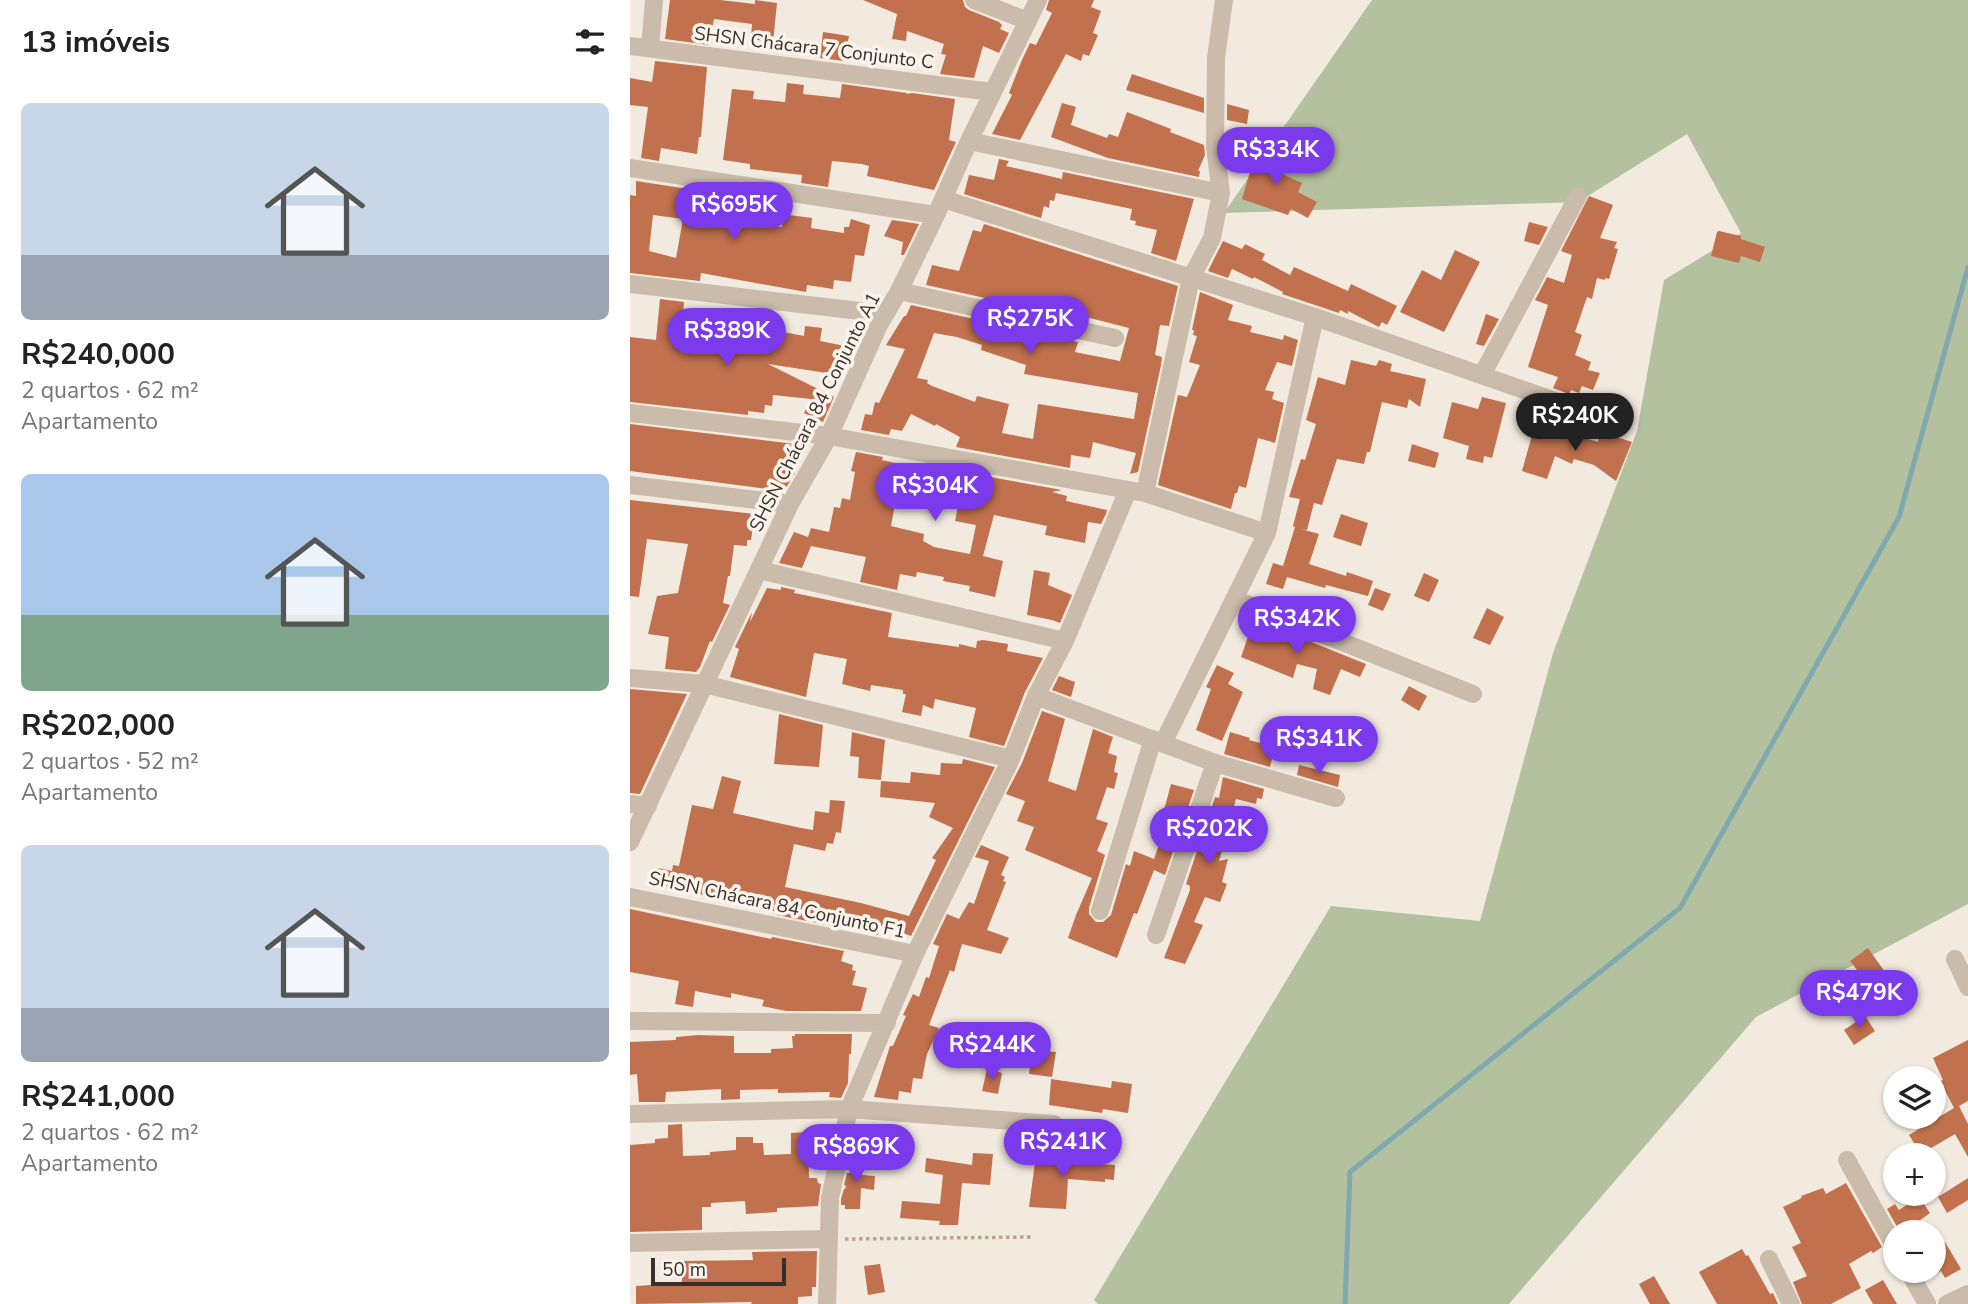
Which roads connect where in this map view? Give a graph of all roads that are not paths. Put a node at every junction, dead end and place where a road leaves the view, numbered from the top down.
1 (654, 0) edge
2 (974, 0) edge
3 (1038, 0) edge
4 (1224, 0) edge
5 (1028, 21) junction
6 (630, 46) edge
7 (650, 48) junction
8 (992, 92) junction
9 (969, 141) junction
10 (630, 169) edge
11 (1221, 193) junction
12 (1578, 196) dead end
13 (939, 207) junction
14 (1191, 278) junction
15 (630, 284) edge
16 (899, 291) junction
17 (885, 314) junction
18 (1314, 317) junction
19 (1115, 338) dead end
20 (1482, 375) junction
21 (630, 413) edge
22 (1598, 416) dead end
23 (829, 436) junction
24 (630, 485) edge
25 (1136, 491) junction
26 (790, 504) junction
27 (1267, 533) junction
28 (759, 570) junction
29 (1234, 598) junction
30 (1065, 641) junction
31 (630, 678) edge
32 (704, 684) junction
33 (1473, 694) dead end
34 (1036, 696) junction
35 (1158, 741) junction
36 (1012, 759) junction
37 (1215, 763) junction
38 (1336, 798) dead end
39 (639, 805) edge
40 (630, 842) edge
41 (630, 897) edge
42 (1100, 911) dead end
43 (1156, 935) dead end
44 (915, 954) junction
45 (1955, 959) dead end
46 (1968, 987) edge
47 (630, 1021) edge
48 (887, 1023) junction
49 (849, 1109) junction
50 (630, 1114) edge
51 (1054, 1124) dead end
52 (1847, 1160) dead end
53 (1883, 1225) edge
54 (828, 1239) junction
55 (630, 1243) edge
56 (1769, 1259) dead end
57 (1915, 1283) edge
58 (1968, 1294) edge
59 (827, 1304) edge
60 (1791, 1304) edge
61 (1927, 1304) edge
62 (1947, 1304) edge

1 - 7 street
2 - 5 street
3 - 5 street, SHSN Chácara 84 Conjunto A1
4 - 11 street
5 - 8 street, SHSN Chácara 84 Conjunto A1
6 - 7 street, SHSN Chácara 7 Conjunto C
7 - 8 street, SHSN Chácara 7 Conjunto C
8 - 9 street, SHSN Chácara 84 Conjunto A1
9 - 11 street
9 - 13 street, SHSN Chácara 84 Conjunto A1
10 - 13 street
11 - 14 street
12 - 20 street
13 - 14 street
13 - 16 street, SHSN Chácara 84 Conjunto A1
14 - 18 street
14 - 25 street
15 - 17 street
16 - 17 street, SHSN Chácara 84 Conjunto A1
16 - 19 street
17 - 23 street, SHSN Chácara 84 Conjunto A1
18 - 20 street
18 - 27 street
20 - 22 street
21 - 23 street
23 - 25 street
23 - 26 street, SHSN Chácara 84 Conjunto A1
24 - 26 street
25 - 27 street
25 - 30 street
26 - 28 street, SHSN Chácara 84 Conjunto A1
27 - 29 street
28 - 30 street
28 - 32 street, SHSN Chácara 84 Conjunto A1
29 - 33 street
29 - 35 street
30 - 34 street
31 - 32 street
32 - 36 street
32 - 39 street, SHSN Chácara 84 Conjunto A1
34 - 35 street
34 - 36 street
35 - 37 street
35 - 42 street
36 - 44 street
37 - 38 street
37 - 43 street
39 - 40 street, SHSN Chácara 84 Conjunto A1
41 - 44 street, SHSN Chácara 84 Conjunto F1
44 - 48 street
45 - 46 street
47 - 48 street
48 - 49 street
49 - 50 street
49 - 51 street
49 - 54 street
52 - 53 street
54 - 55 street
54 - 59 street
56 - 60 street
57 - 61 street
58 - 62 street

